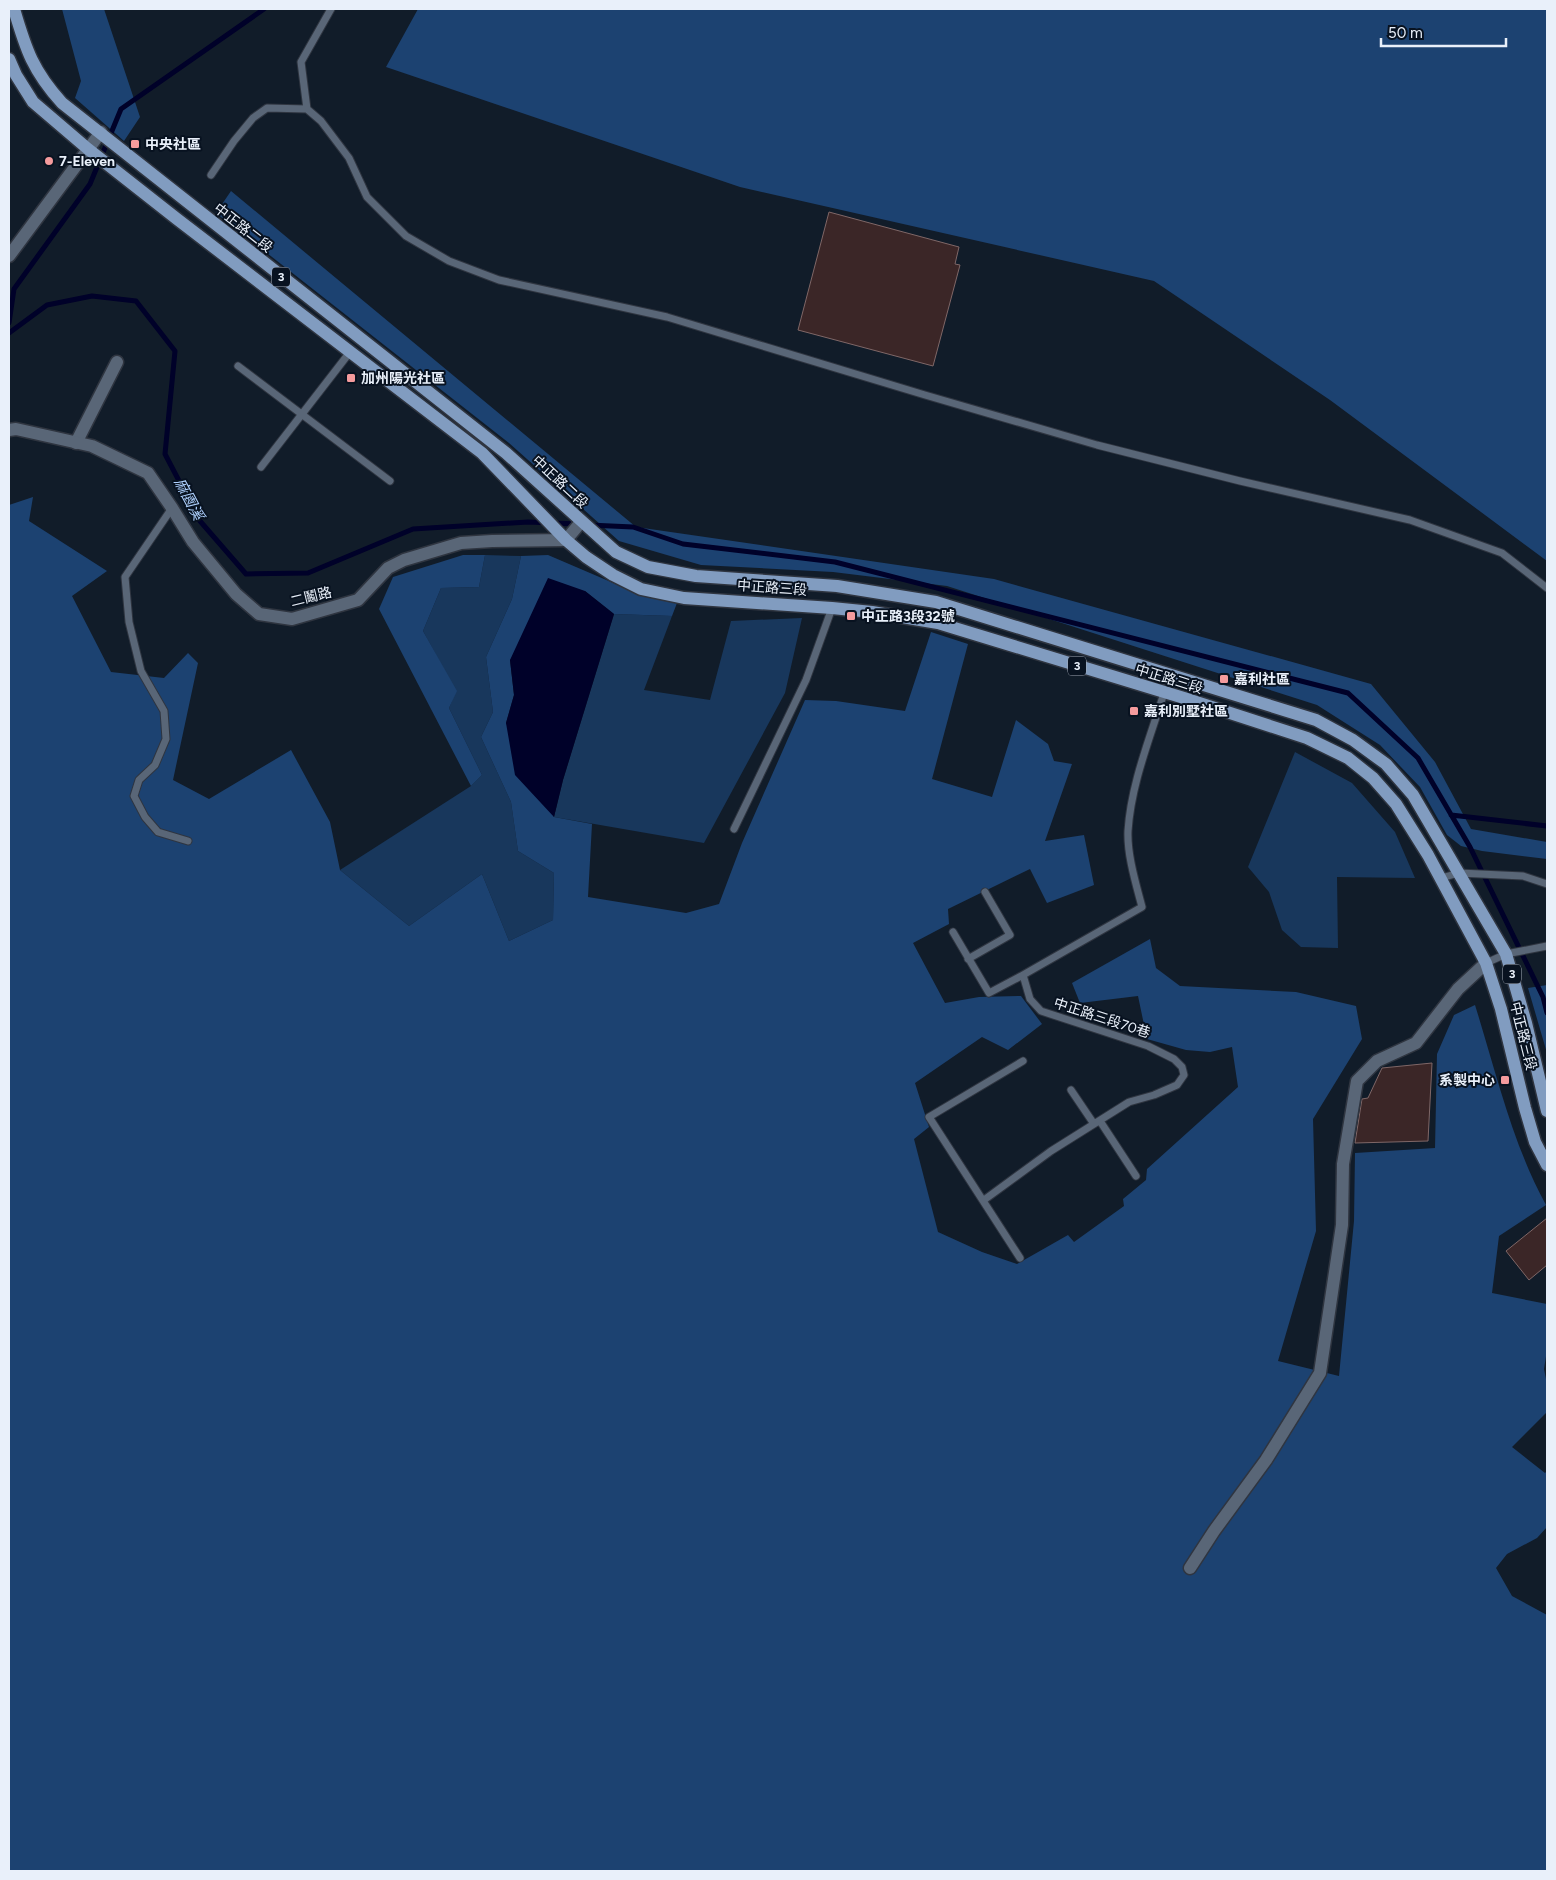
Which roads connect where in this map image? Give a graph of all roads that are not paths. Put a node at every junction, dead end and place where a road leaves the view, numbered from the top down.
1 (14, 9) edge
2 (331, 9) edge
3 (9, 59) edge
4 (307, 109) junction
5 (101, 132) junction
6 (88, 149) junction
7 (211, 175) dead end
8 (9, 256) edge
9 (350, 352) junction
10 (117, 362) dead end
11 (238, 366) dead end
12 (301, 415) junction
13 (9, 430) edge
14 (76, 443) junction
15 (261, 467) dead end
16 (390, 481) dead end
17 (172, 508) junction
18 (581, 522) junction
19 (566, 540) junction
20 (1547, 588) edge
21 (832, 608) junction
22 (1164, 693) junction
23 (734, 829) dead end
24 (188, 841) dead end
25 (1459, 873) junction
26 (1441, 878) junction
27 (1547, 884) edge
28 (985, 892) dead end
29 (953, 932) dead end
30 (1547, 946) edge
31 (1506, 954) junction
32 (968, 958) junction
33 (1486, 962) junction
34 (1023, 974) junction
35 (1023, 1061) dead end
36 (1071, 1090) dead end
37 (1547, 1111) edge
38 (1097, 1122) junction
39 (1547, 1165) edge
40 (1136, 1176) dead end
41 (984, 1200) junction
42 (1020, 1258) dead end
43 (1190, 1568) dead end

1 - 5 main road, 中正路二段 / 3
2 - 4 lane
3 - 6 main road, 3
4 - 7 lane
4 - 20 lane
5 - 6 street
5 - 18 main road, 中正路二段 / 3
6 - 8 street
6 - 9 main road, 3
9 - 12 lane
9 - 19 main road, 3
10 - 14 street
11 - 12 lane
12 - 15 lane
12 - 16 lane
13 - 14 street, 二鬮路
14 - 17 street, 二鬮路
17 - 19 street, 二鬮路
17 - 24 lane
18 - 19 street
18 - 25 main road, 中正路三段 / 3
19 - 21 main road, 中正路三段 / 3
21 - 22 main road, 中正路三段 / 3
21 - 23 lane
22 - 26 main road, 中正路三段 / 3
22 - 34 lane
25 - 26 lane
25 - 27 lane
25 - 31 main road, 中正路三段 / 3
26 - 33 main road, 中正路三段 / 3
28 - 32 lane
29 - 32 lane
30 - 31 lane
31 - 33 lane
31 - 37 main road, 中正路三段 / 3
32 - 34 lane
33 - 39 main road, 中正路三段 / 3
33 - 43 street
34 - 38 lane, 中正路三段70巷
35 - 41 lane
36 - 38 lane
38 - 40 lane
38 - 41 lane, 中正路三段70巷
41 - 42 lane

